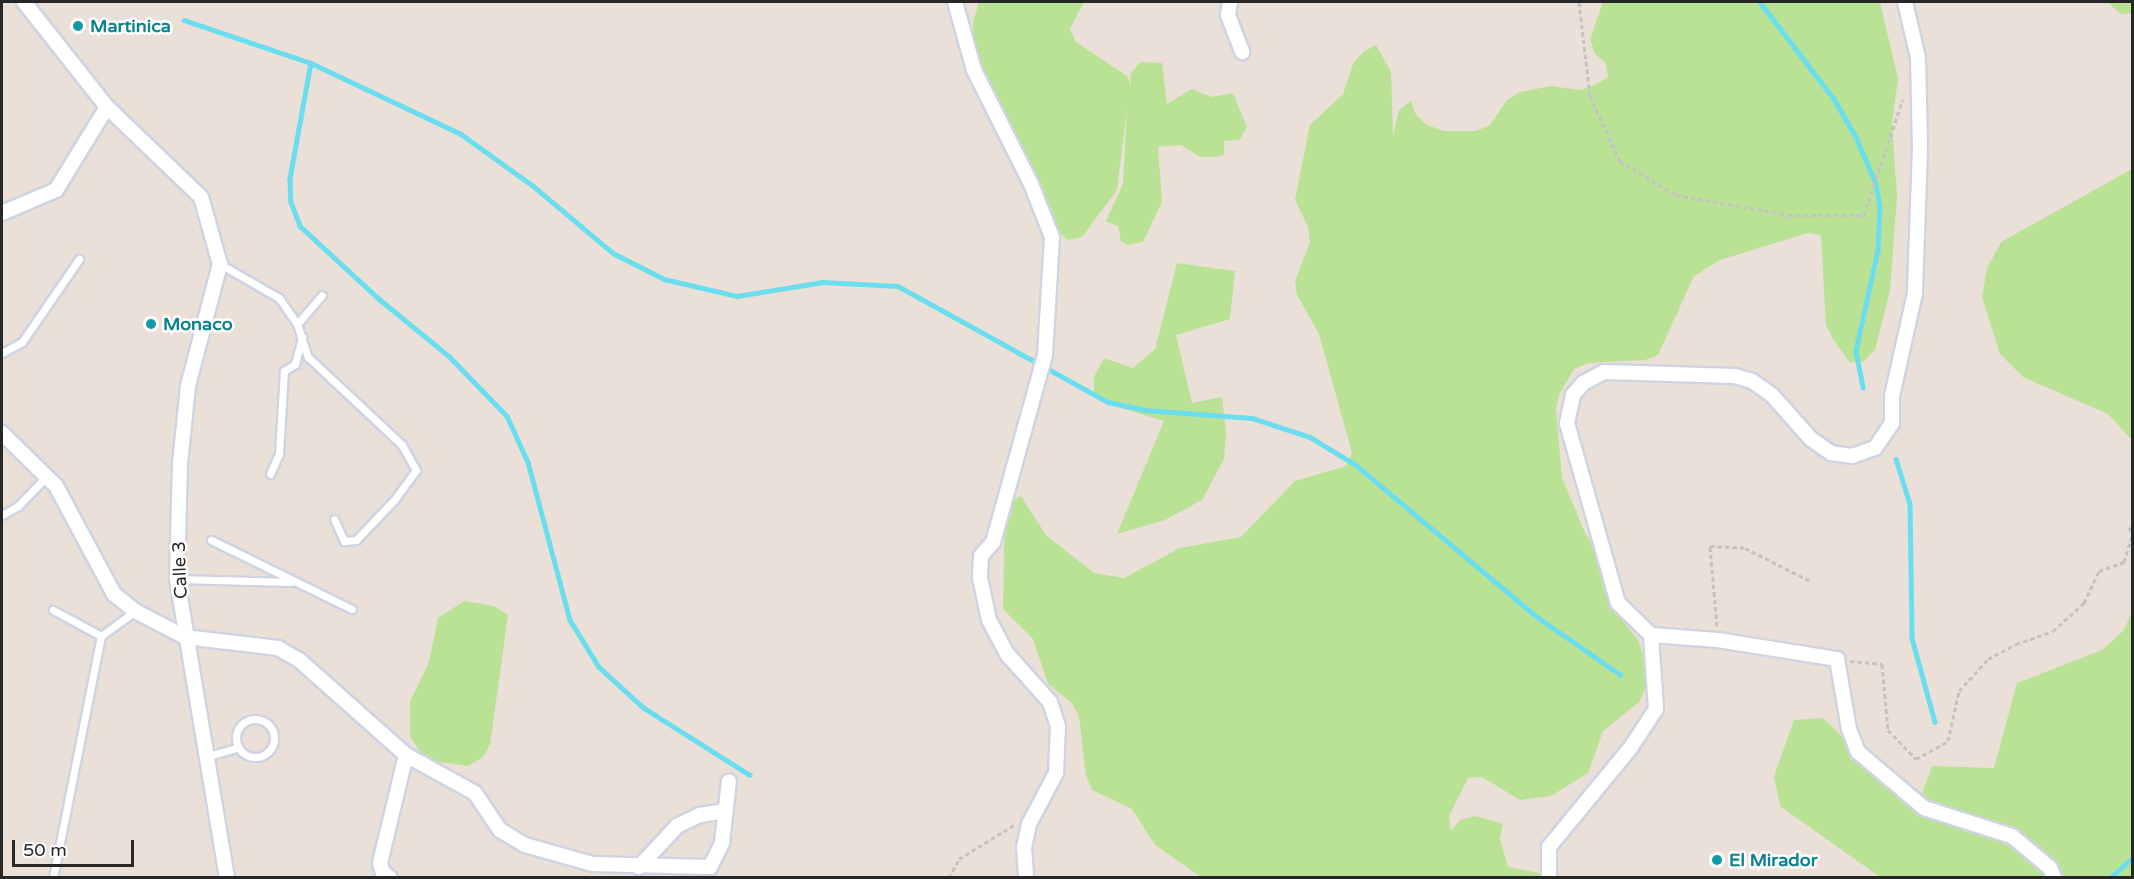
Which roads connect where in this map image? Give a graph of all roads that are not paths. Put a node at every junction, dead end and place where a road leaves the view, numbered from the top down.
1 (24, 2) edge
2 (956, 2) edge
3 (1230, 2) edge
4 (1905, 2) edge
5 (1242, 51) dead end
6 (107, 107) junction
7 (2, 213) edge
8 (79, 259) dead end
9 (220, 264) junction
10 (322, 295) dead end
11 (297, 324) junction
12 (302, 337) junction
13 (2, 353) edge
14 (2, 433) edge
15 (270, 474) dead end
16 (47, 476) junction
17 (2, 515) edge
18 (334, 519) dead end
19 (211, 540) dead end
20 (177, 579) junction
21 (296, 582) junction
22 (352, 609) dead end
23 (53, 610) dead end
24 (135, 611) junction
25 (1651, 635) junction
26 (101, 636) junction
27 (185, 637) junction
28 (237, 748) junction
29 (406, 755) junction
30 (206, 757) junction
31 (729, 781) dead end
32 (726, 811) junction
33 (639, 867) junction
34 (53, 878) edge
35 (227, 878) edge
36 (390, 878) edge
37 (1026, 878) edge
38 (1549, 878) edge
39 (2054, 878) edge

1 - 6 street
2 - 37 street
3 - 5 street
4 - 25 street
6 - 7 street
6 - 9 street
8 - 13 lane
9 - 11 lane
9 - 20 street, Calle 3
10 - 11 lane
11 - 12 lane
12 - 15 lane
12 - 18 lane
14 - 16 street
16 - 17 lane
16 - 24 street
19 - 21 lane
20 - 21 lane
20 - 27 street, Calle 3
21 - 22 lane
23 - 26 lane
24 - 26 lane
24 - 27 street
25 - 38 street
25 - 39 street
26 - 34 lane
27 - 29 street
27 - 30 street, Calle 3
28 - 28 lane
28 - 30 lane
29 - 33 street
29 - 36 street
30 - 35 street, Calle 3
31 - 32 street
32 - 33 street
32 - 33 street

